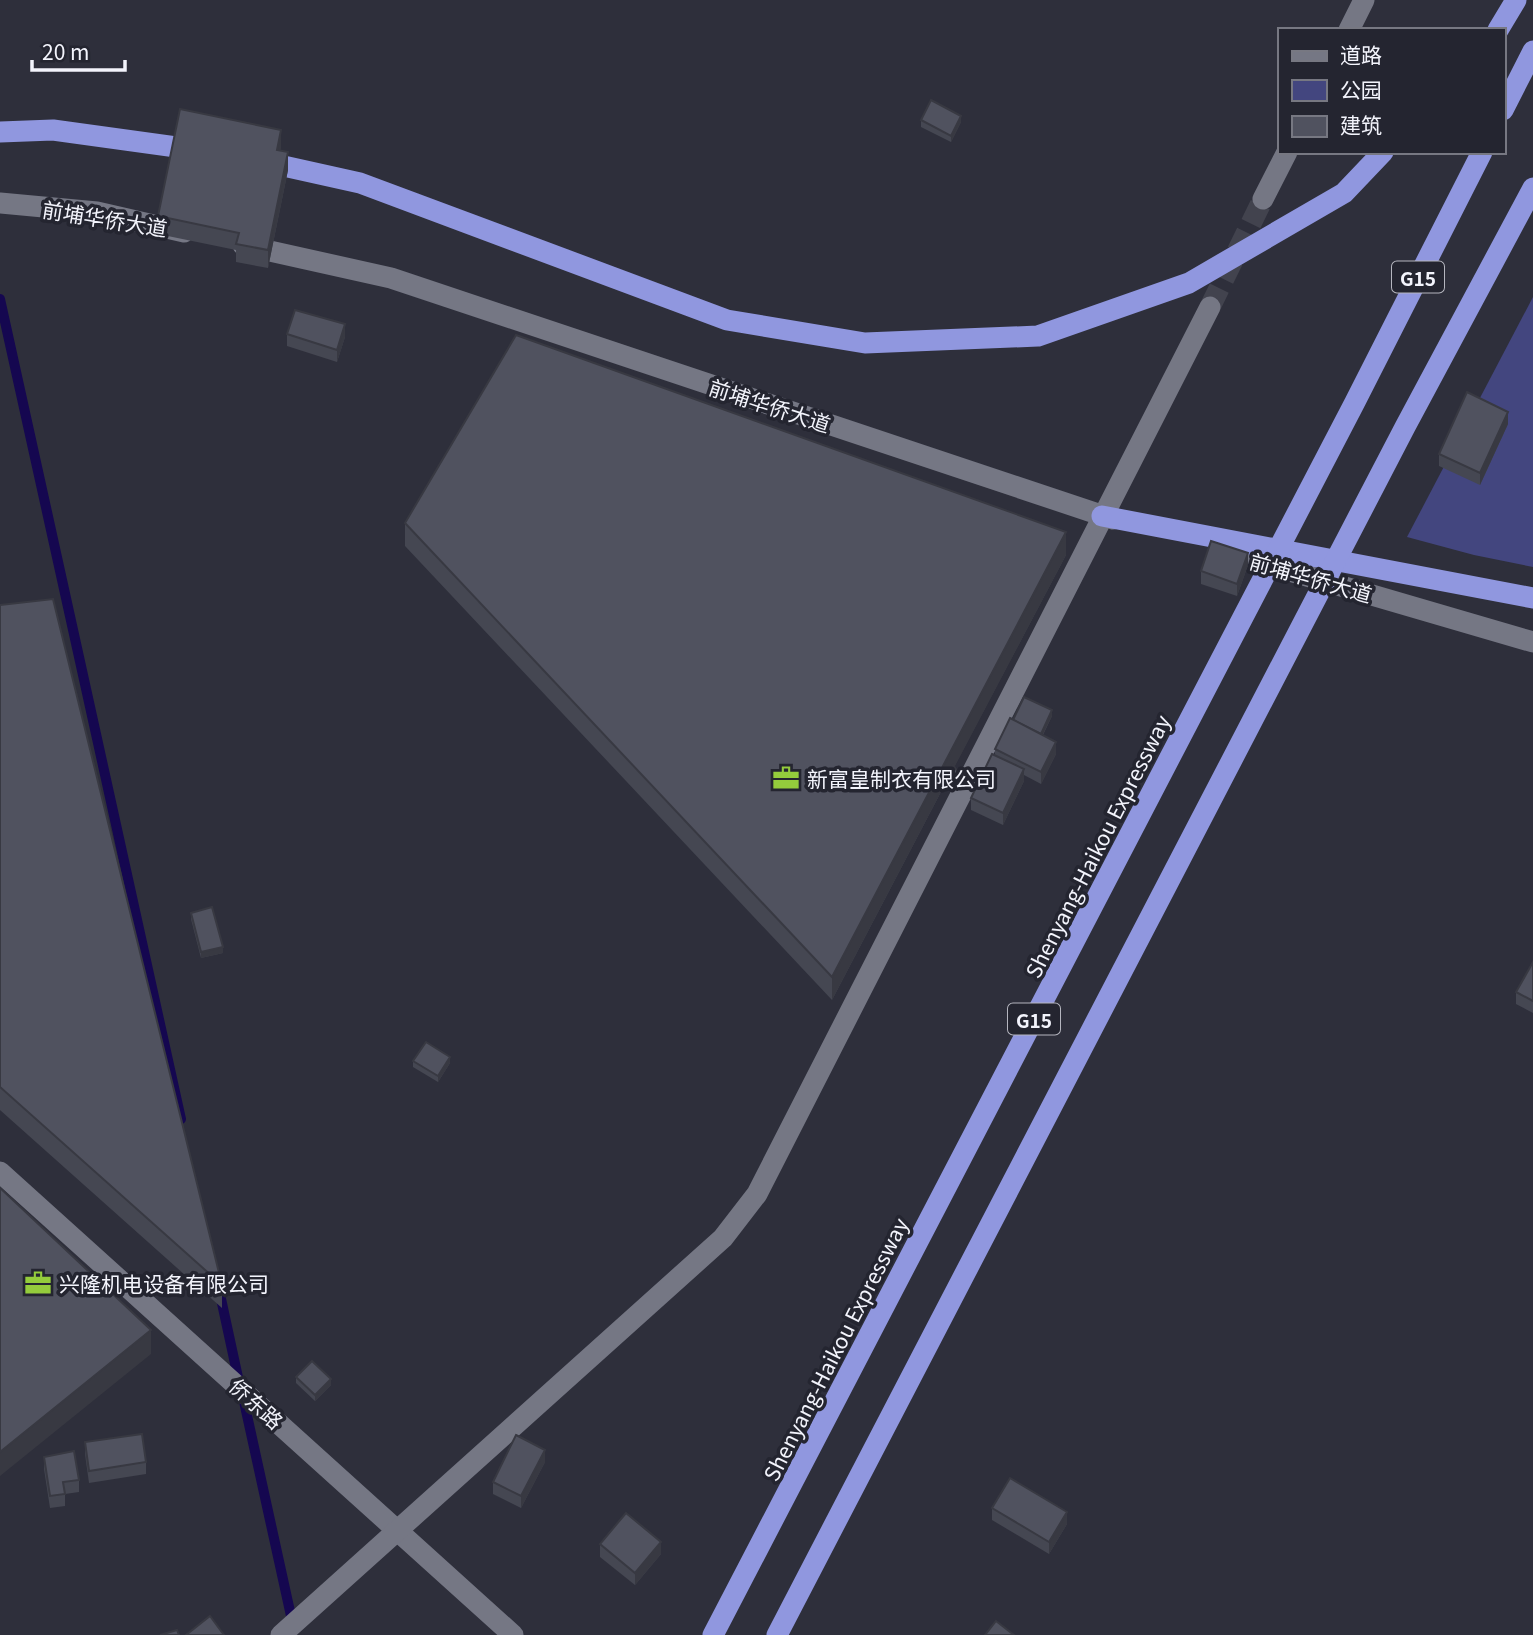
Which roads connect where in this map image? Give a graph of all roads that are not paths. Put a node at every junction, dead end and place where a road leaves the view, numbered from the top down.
1 (1364, 0) edge
2 (1516, 0) edge
3 (1350, 28) edge
4 (1498, 28) edge
5 (1533, 51) edge
6 (1505, 106) edge
7 (0, 132) edge
8 (217, 152) edge
9 (1286, 154) edge
10 (1381, 154) edge
11 (1481, 154) edge
12 (244, 157) edge
13 (1533, 188) edge
14 (1263, 199) tunnel mouth
15 (0, 203) edge
16 (1210, 307) tunnel mouth
17 (1102, 516) junction
18 (1533, 598) edge
19 (1533, 642) edge
20 (0, 1172) edge
21 (397, 1530) junction
22 (282, 1634) edge
23 (513, 1635) edge
24 (713, 1635) edge
25 (777, 1635) edge

1 - 3 street
2 - 4 highway
5 - 6 highway
7 - 8 highway
9 - 14 street
10 - 12 highway
11 - 24 highway, Shenyang-Haikou Expressway / G15
13 - 25 highway, G15
15 - 17 street, 前埔华侨大道
16 - 17 street
17 - 18 highway
17 - 19 street, 前埔华侨大道
17 - 21 street
20 - 21 street, 侨东路
21 - 22 street
21 - 23 street, 侨东路

